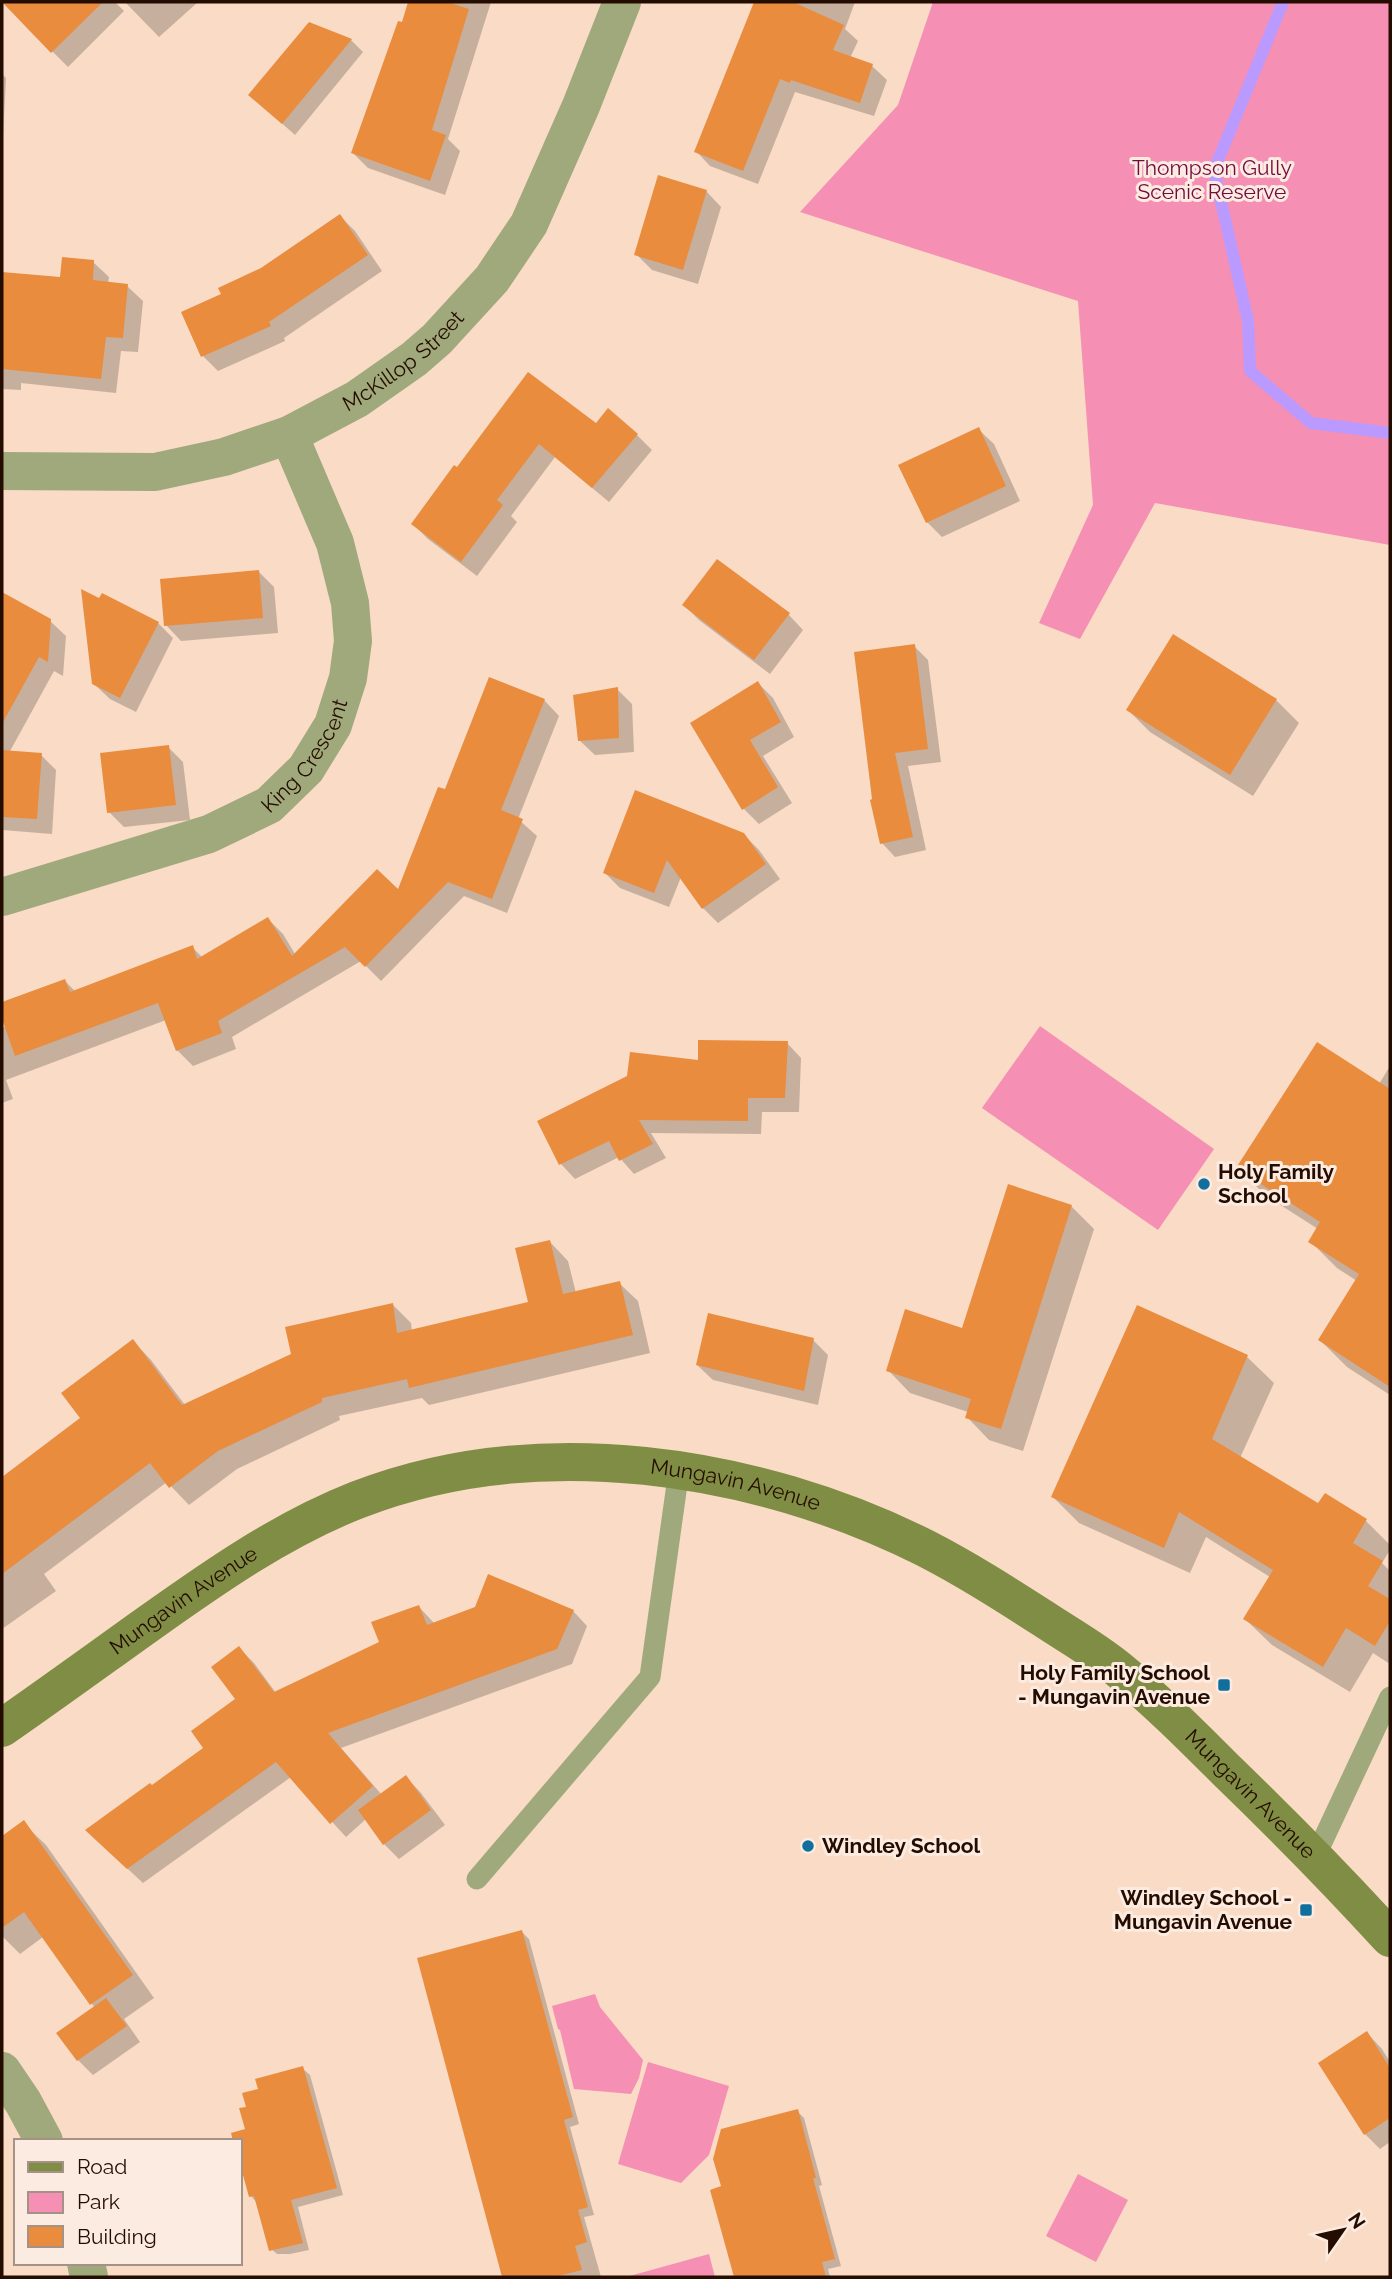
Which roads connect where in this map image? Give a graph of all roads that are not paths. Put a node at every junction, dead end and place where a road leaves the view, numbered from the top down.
1 (622, 2) edge
2 (289, 435) junction
3 (2, 471) edge
4 (2, 897) edge
5 (679, 1470) junction
6 (1390, 1697) edge
7 (2, 1728) edge
8 (1315, 1857) junction
9 (477, 1879) dead end
10 (1390, 1938) edge
11 (2, 2071) edge
12 (43, 2139) edge

1 - 2 street, McKillop Street
2 - 3 street, McKillop Street
2 - 4 street, King Crescent
5 - 7 main road, Mungavin Avenue
5 - 8 main road, Mungavin Avenue
5 - 9 lane
6 - 8 lane
8 - 10 main road, Mungavin Avenue
11 - 12 street

